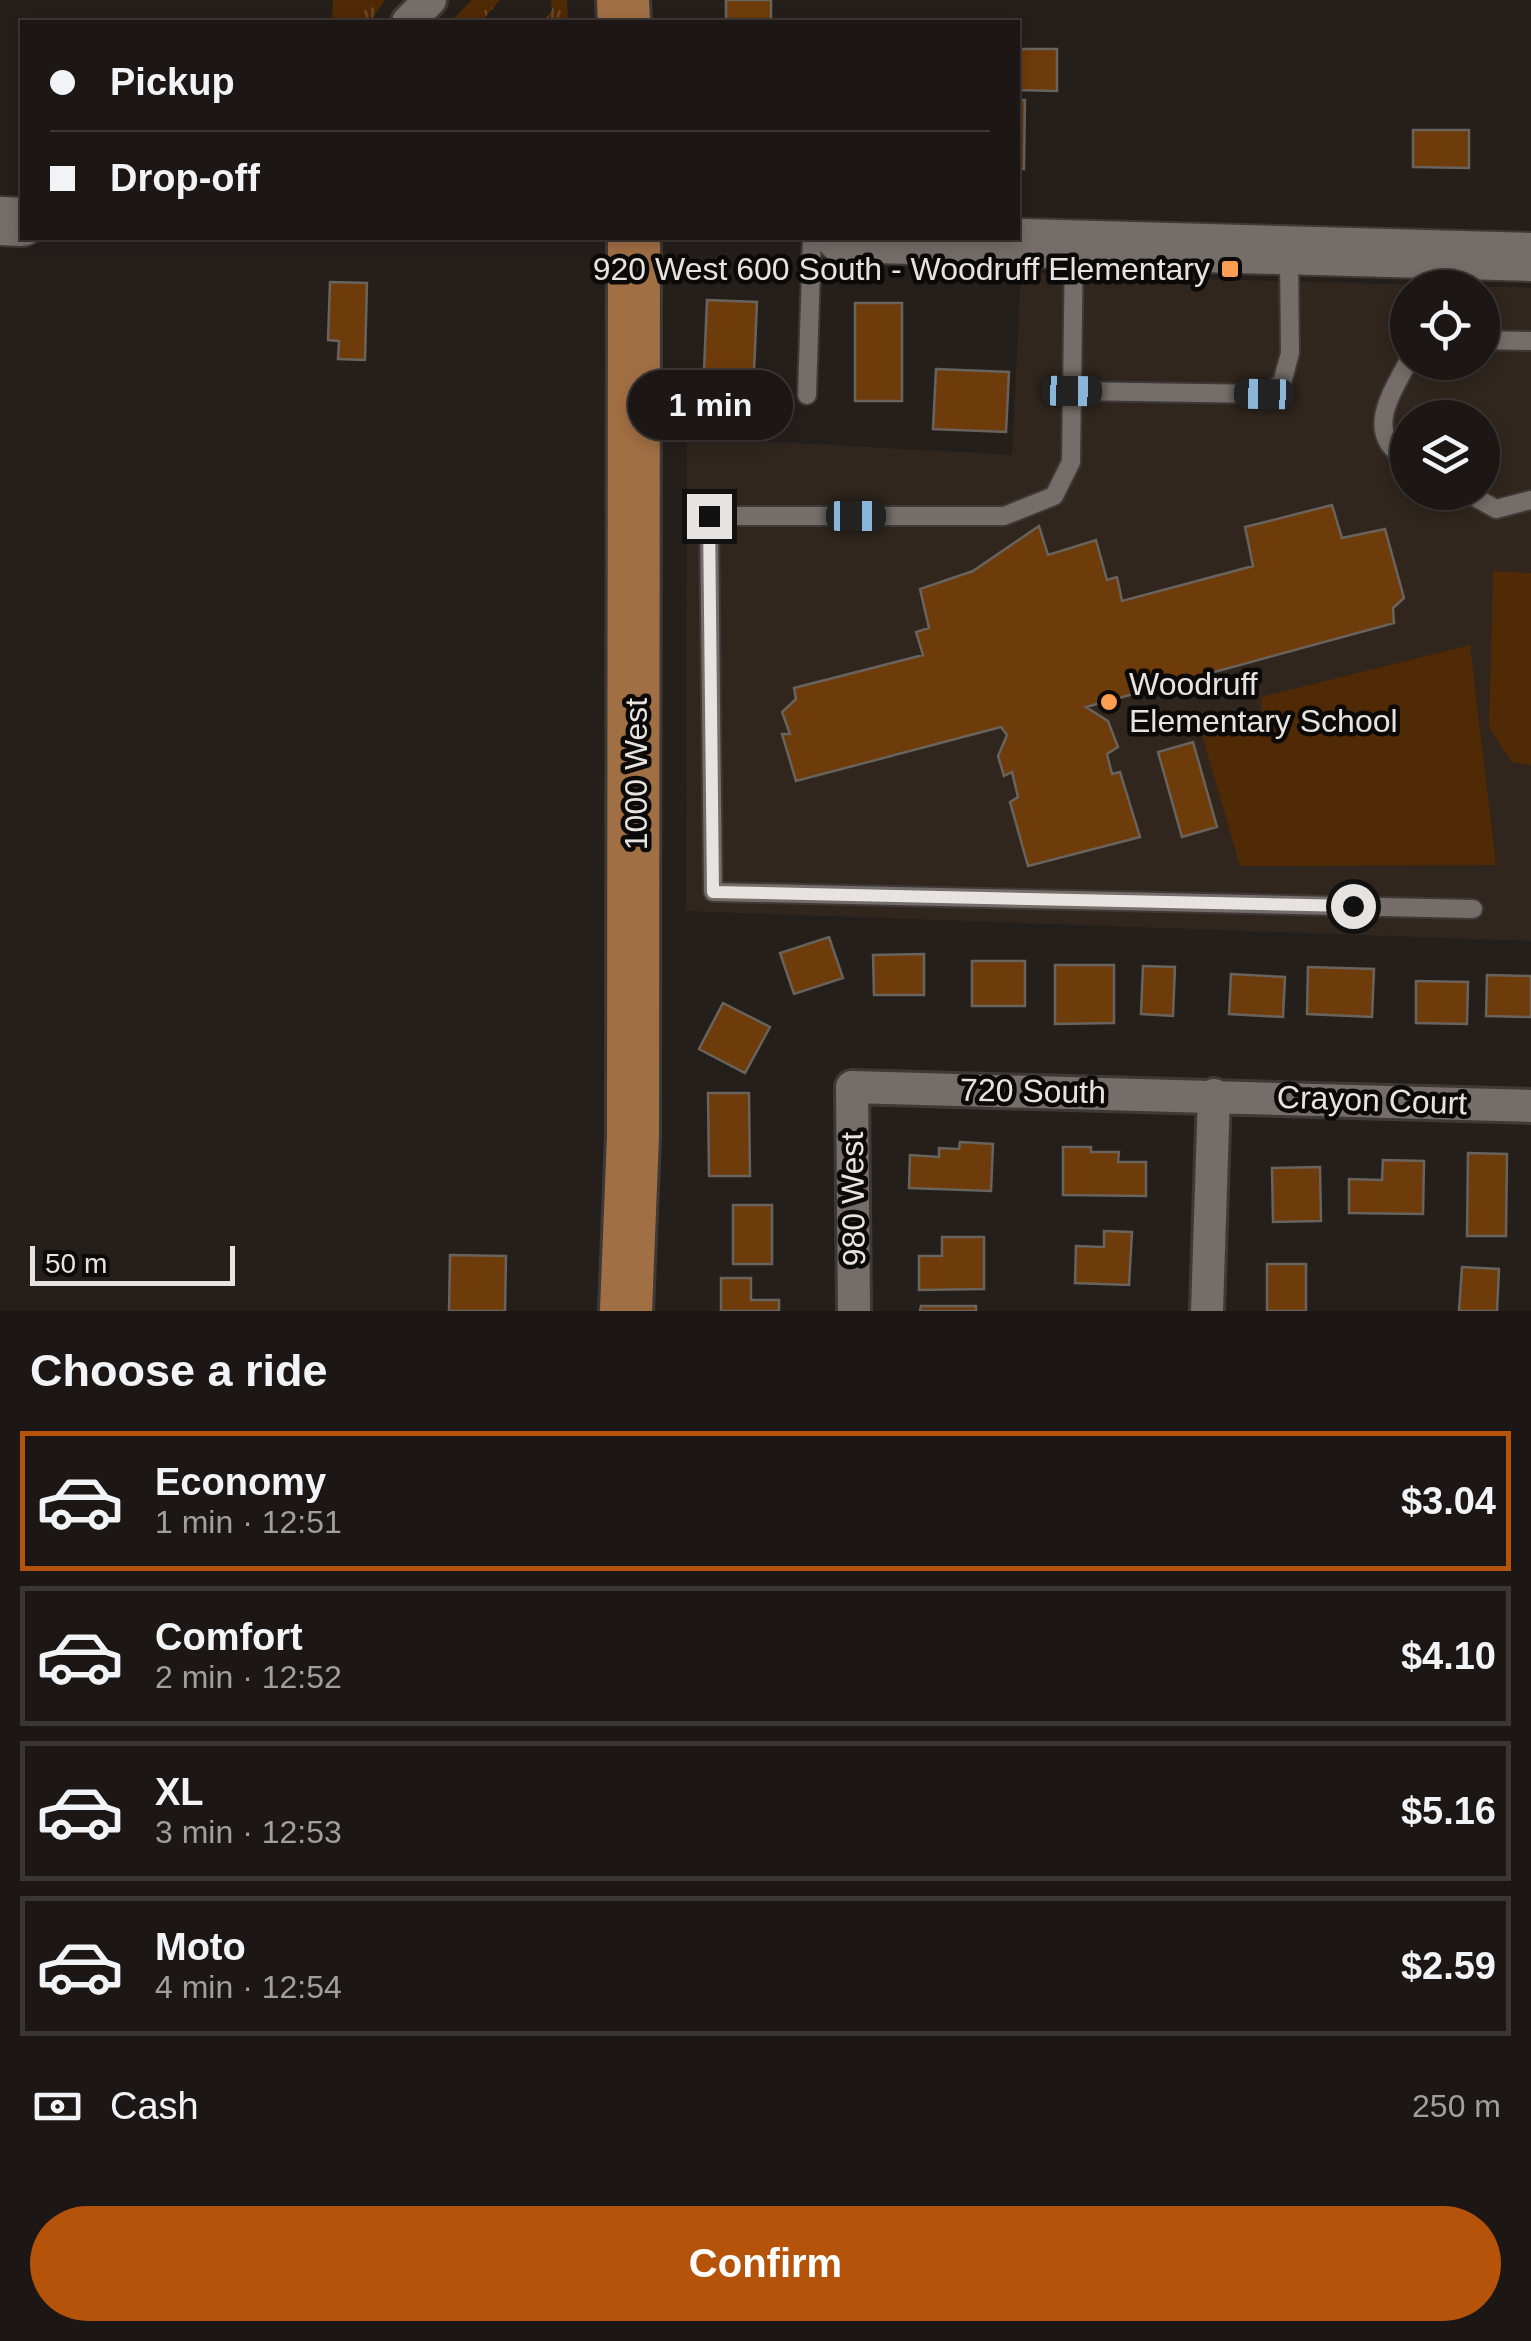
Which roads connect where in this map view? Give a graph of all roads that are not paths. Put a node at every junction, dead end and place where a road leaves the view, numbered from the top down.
1 (430, 0) edge
2 (410, 20) edge
3 (634, 240) edge
4 (812, 240) edge
5 (958, 240) edge
6 (1074, 242) junction
7 (1289, 250) junction
8 (1531, 257) edge
9 (1500, 340) edge
10 (1531, 341) edge
11 (1398, 380) edge
12 (1072, 391) junction
13 (807, 395) dead end
14 (1390, 445) edge
15 (1531, 500) edge
16 (1500, 508) edge
17 (1473, 910) dead end
18 (852, 1087) joint
19 (1214, 1095) junction
20 (1531, 1106) edge
21 (626, 1311) edge
22 (854, 1311) edge
23 (1207, 1311) edge

1 - 2 street
3 - 21 main road, 1000 West
4 - 13 lane
5 - 6 street
6 - 7 street
6 - 12 lane
7 - 8 street
7 - 12 lane
9 - 10 lane
11 - 14 lane
12 - 17 lane
15 - 16 lane
18 - 19 street, 720 South
18 - 22 street, 980 West
19 - 20 street, Crayon Court
19 - 23 street

